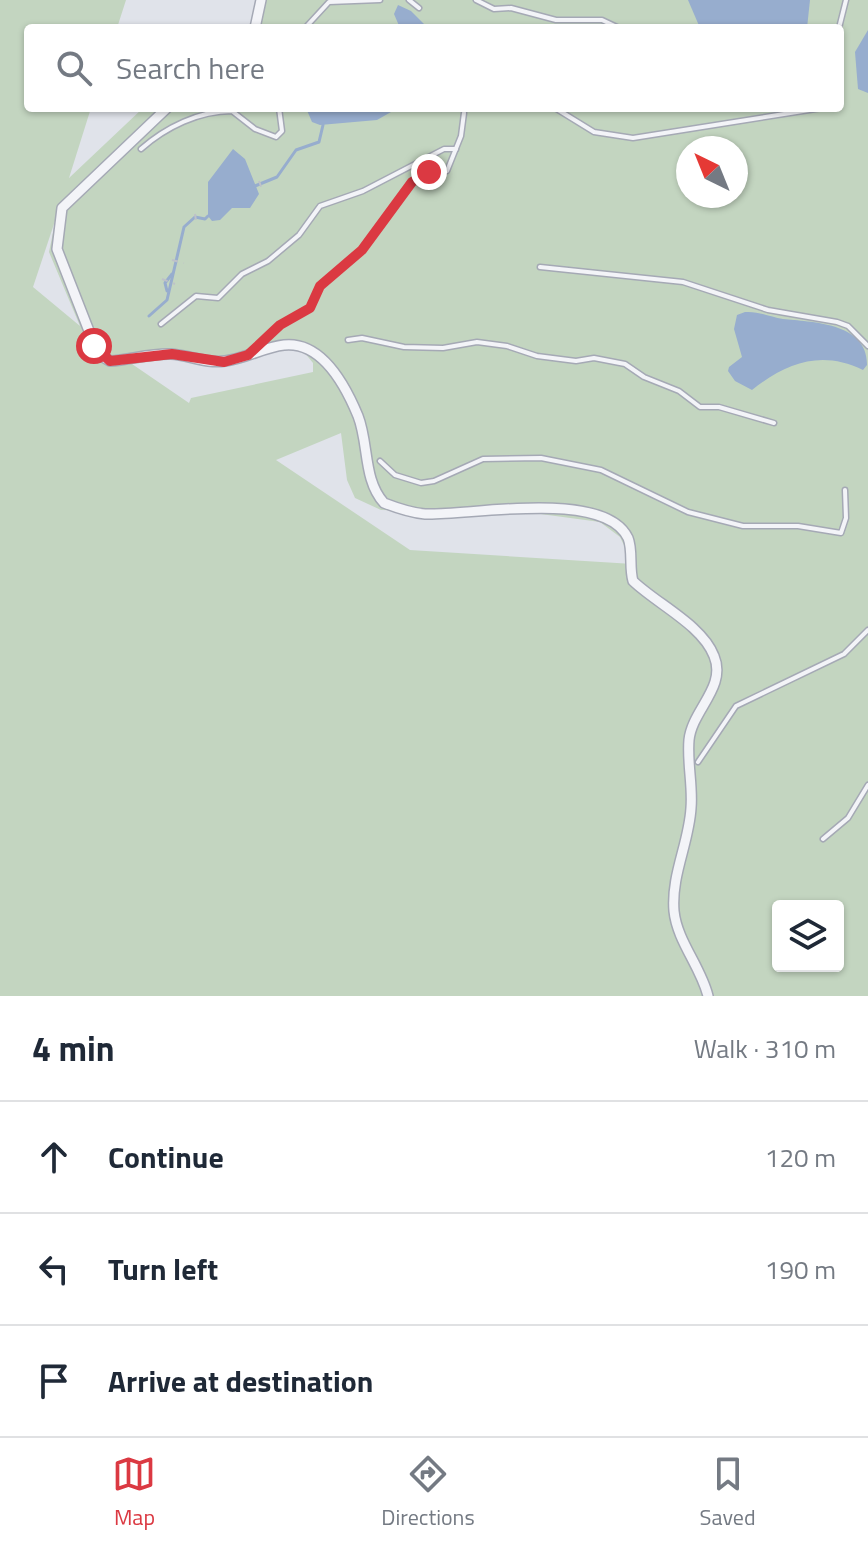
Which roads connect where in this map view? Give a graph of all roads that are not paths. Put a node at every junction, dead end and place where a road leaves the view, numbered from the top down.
1 (261, 0) edge
2 (380, 0) edge
3 (409, 0) edge
4 (476, 0) edge
5 (846, 0) edge
6 (329, 1) edge
7 (419, 8) dead end
8 (256, 24) edge
9 (309, 24) edge
10 (610, 24) edge
11 (840, 24) edge
12 (163, 112) edge
13 (219, 112) edge
14 (233, 112) edge
15 (280, 112) edge
16 (562, 112) edge
17 (797, 112) edge
18 (464, 113) dead end
19 (141, 149) dead end
20 (456, 149) junction
21 (540, 267) dead end
22 (161, 324) dead end
23 (348, 340) dead end
24 (868, 346) edge
25 (248, 355) junction
26 (774, 423) dead end
27 (380, 461) dead end
28 (845, 490) dead end
29 (868, 630) edge
30 (698, 762) dead end
31 (868, 785) edge
32 (823, 839) dead end
33 (708, 996) edge

1 - 8 street
2 - 6 lane
3 - 7 lane
4 - 10 lane
5 - 11 lane
6 - 9 lane
12 - 25 street
13 - 19 lane
14 - 15 lane
16 - 17 lane
18 - 20 lane
20 - 22 lane
20 - 25 lane
21 - 24 lane
23 - 26 lane
25 - 33 street
27 - 28 lane
29 - 30 lane
31 - 32 lane

